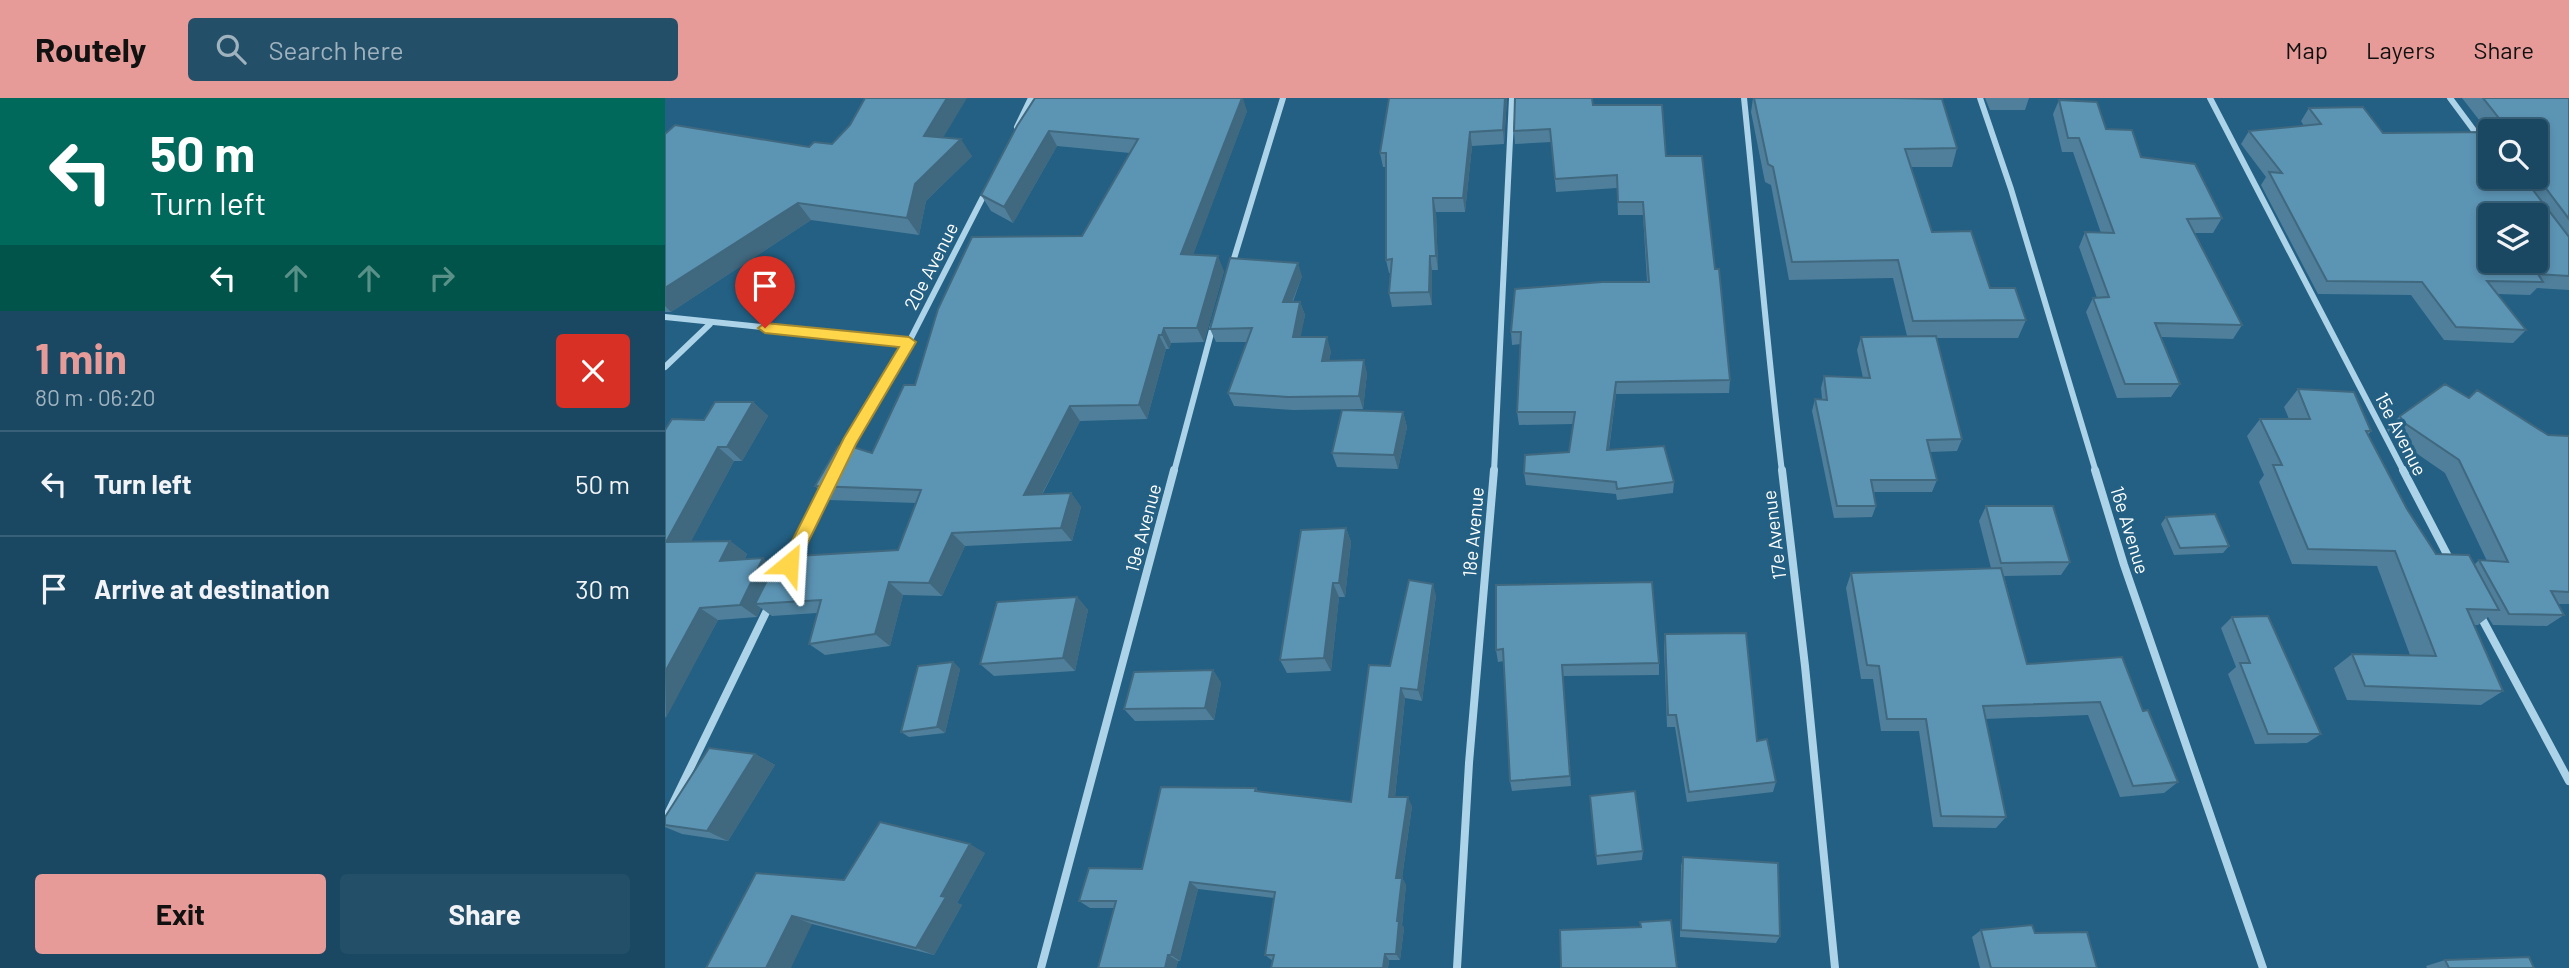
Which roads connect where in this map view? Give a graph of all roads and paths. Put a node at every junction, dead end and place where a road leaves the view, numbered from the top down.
1 (1031, 98) edge
2 (1283, 98) edge
3 (1512, 98) edge
4 (1744, 98) edge
5 (1980, 98) edge
6 (2210, 98) edge
7 (2450, 98) edge
8 (2478, 136) edge
9 (1010, 140) edge
10 (988, 187) edge
11 (1227, 280) edge
12 (665, 317) edge
13 (1215, 320) edge
14 (710, 324) junction
15 (909, 342) junction
16 (665, 367) edge
17 (838, 467) edge
18 (831, 479) edge
19 (2456, 571) edge
20 (783, 577) edge
21 (771, 602) edge
22 (2476, 608) edge
23 (2569, 781) edge
24 (665, 820) edge
25 (1041, 968) edge
26 (1457, 968) edge
27 (1835, 968) edge
28 (2263, 968) edge

1 - 9 street
2 - 11 street
3 - 26 street, 18e Avenue
4 - 27 street, 17e Avenue
5 - 28 street, 16e Avenue
6 - 19 street, 15e Avenue
7 - 8 street
10 - 15 street, 20e Avenue
12 - 14 street
13 - 25 street, 19e Avenue
14 - 15 street
14 - 16 street
15 - 17 street, 20e Avenue
18 - 20 street
21 - 24 street
22 - 23 street

